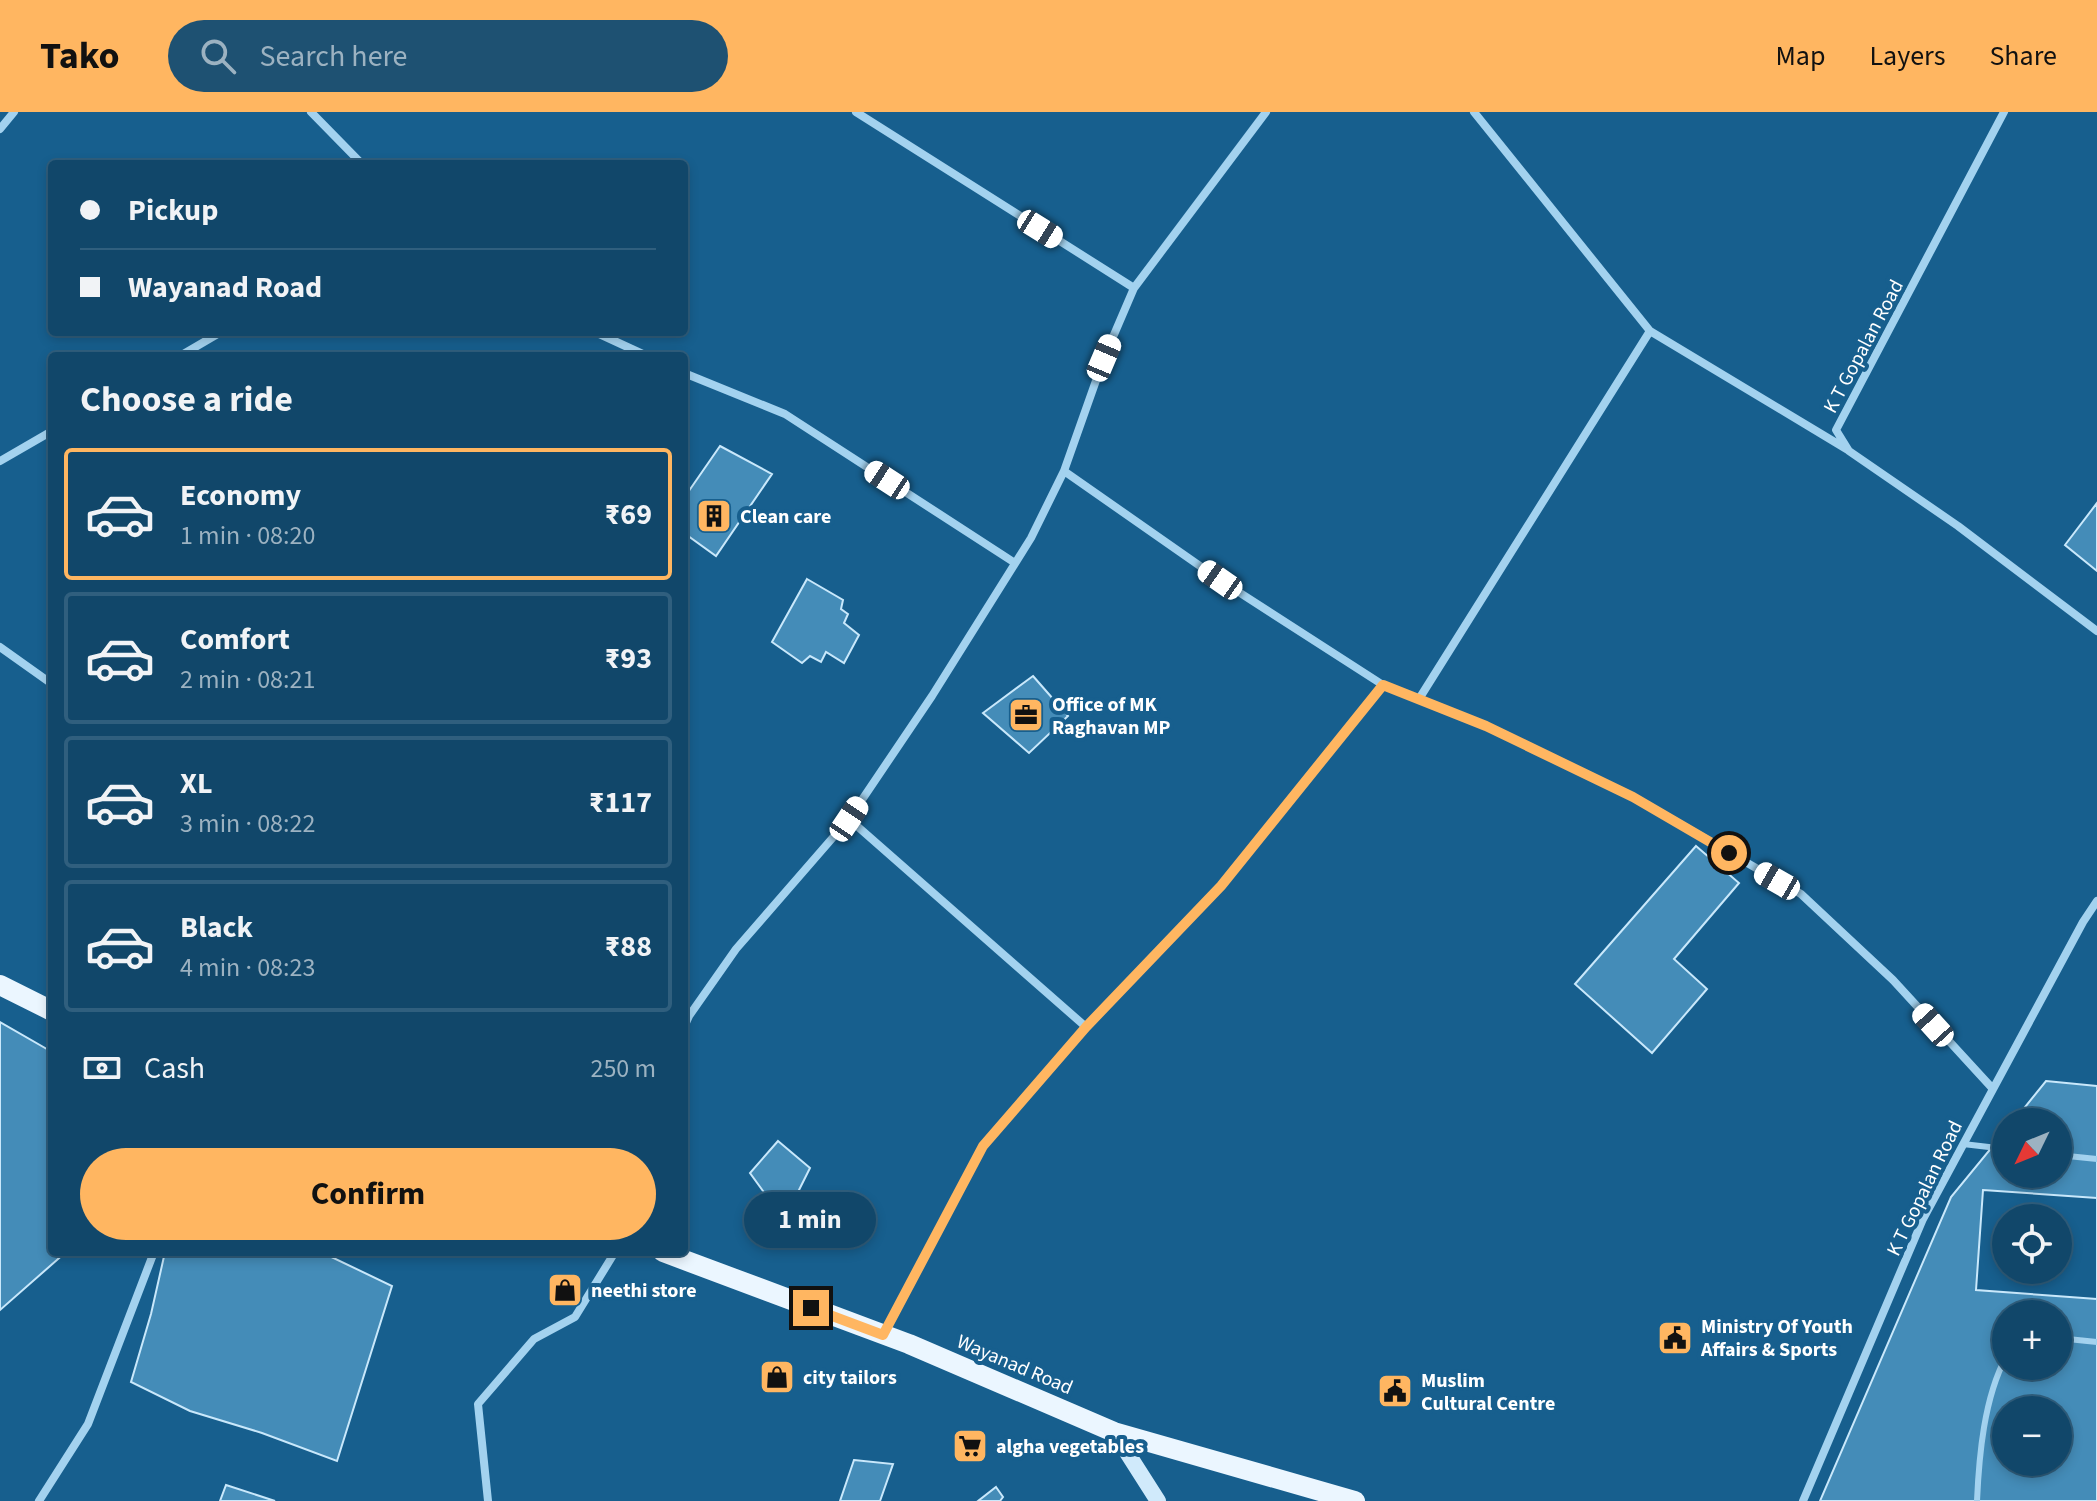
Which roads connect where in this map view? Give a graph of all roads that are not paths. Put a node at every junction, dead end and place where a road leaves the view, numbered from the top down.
1 (14, 112) edge
2 (311, 112) edge
3 (856, 112) edge
4 (1266, 112) edge
5 (1474, 112) edge
6 (2004, 112) edge
7 (0, 129) edge
8 (358, 160) edge
9 (1134, 288) junction
10 (1650, 331) junction
11 (214, 336) edge
12 (604, 336) edge
13 (187, 352) edge
14 (638, 352) edge
15 (688, 375) edge
16 (48, 433) edge
17 (1849, 451) junction
18 (0, 461) edge
19 (1064, 471) junction
20 (1015, 563) junction
21 (2097, 631) edge
22 (0, 647) edge
23 (48, 681) edge
24 (1383, 685) junction
25 (1419, 699) junction
26 (849, 819) junction
27 (2097, 901) edge
28 (0, 985) edge
29 (48, 1009) edge
30 (688, 1021) edge
31 (1086, 1027) junction
32 (1993, 1089) junction
33 (1963, 1144) junction
34 (1992, 1147) edge
35 (2072, 1156) edge
36 (2097, 1159) edge
37 (152, 1256) edge
38 (613, 1256) edge
39 (674, 1256) edge
40 (883, 1335) junction
41 (2072, 1339) edge
42 (2097, 1342) edge
43 (1996, 1380) edge
44 (1114, 1432) junction
45 (39, 1501) edge
46 (488, 1501) edge
47 (1158, 1501) edge
48 (1355, 1501) edge
49 (1803, 1501) edge
50 (1977, 1501) edge

1 - 7 street
2 - 8 street
3 - 9 street
4 - 9 street
5 - 10 street
6 - 17 street, K T Gopalan Road
9 - 19 street
10 - 17 street
10 - 25 street
11 - 13 street
12 - 14 street
15 - 20 street
16 - 18 street
17 - 21 street
19 - 20 street
19 - 24 street
20 - 26 street
22 - 23 street
24 - 25 street
24 - 31 street
25 - 32 street
26 - 30 street
26 - 31 street
27 - 32 street, K T Gopalan Road
28 - 29 main road
31 - 40 street
32 - 33 street, K T Gopalan Road
33 - 34 lane
33 - 49 street, K T Gopalan Road
35 - 36 lane
37 - 45 street
38 - 46 street
39 - 40 main road, Wayanad Road
40 - 44 main road, Wayanad Road
41 - 42 lane
43 - 50 lane
44 - 47 street
44 - 48 main road, Wayanad Road

